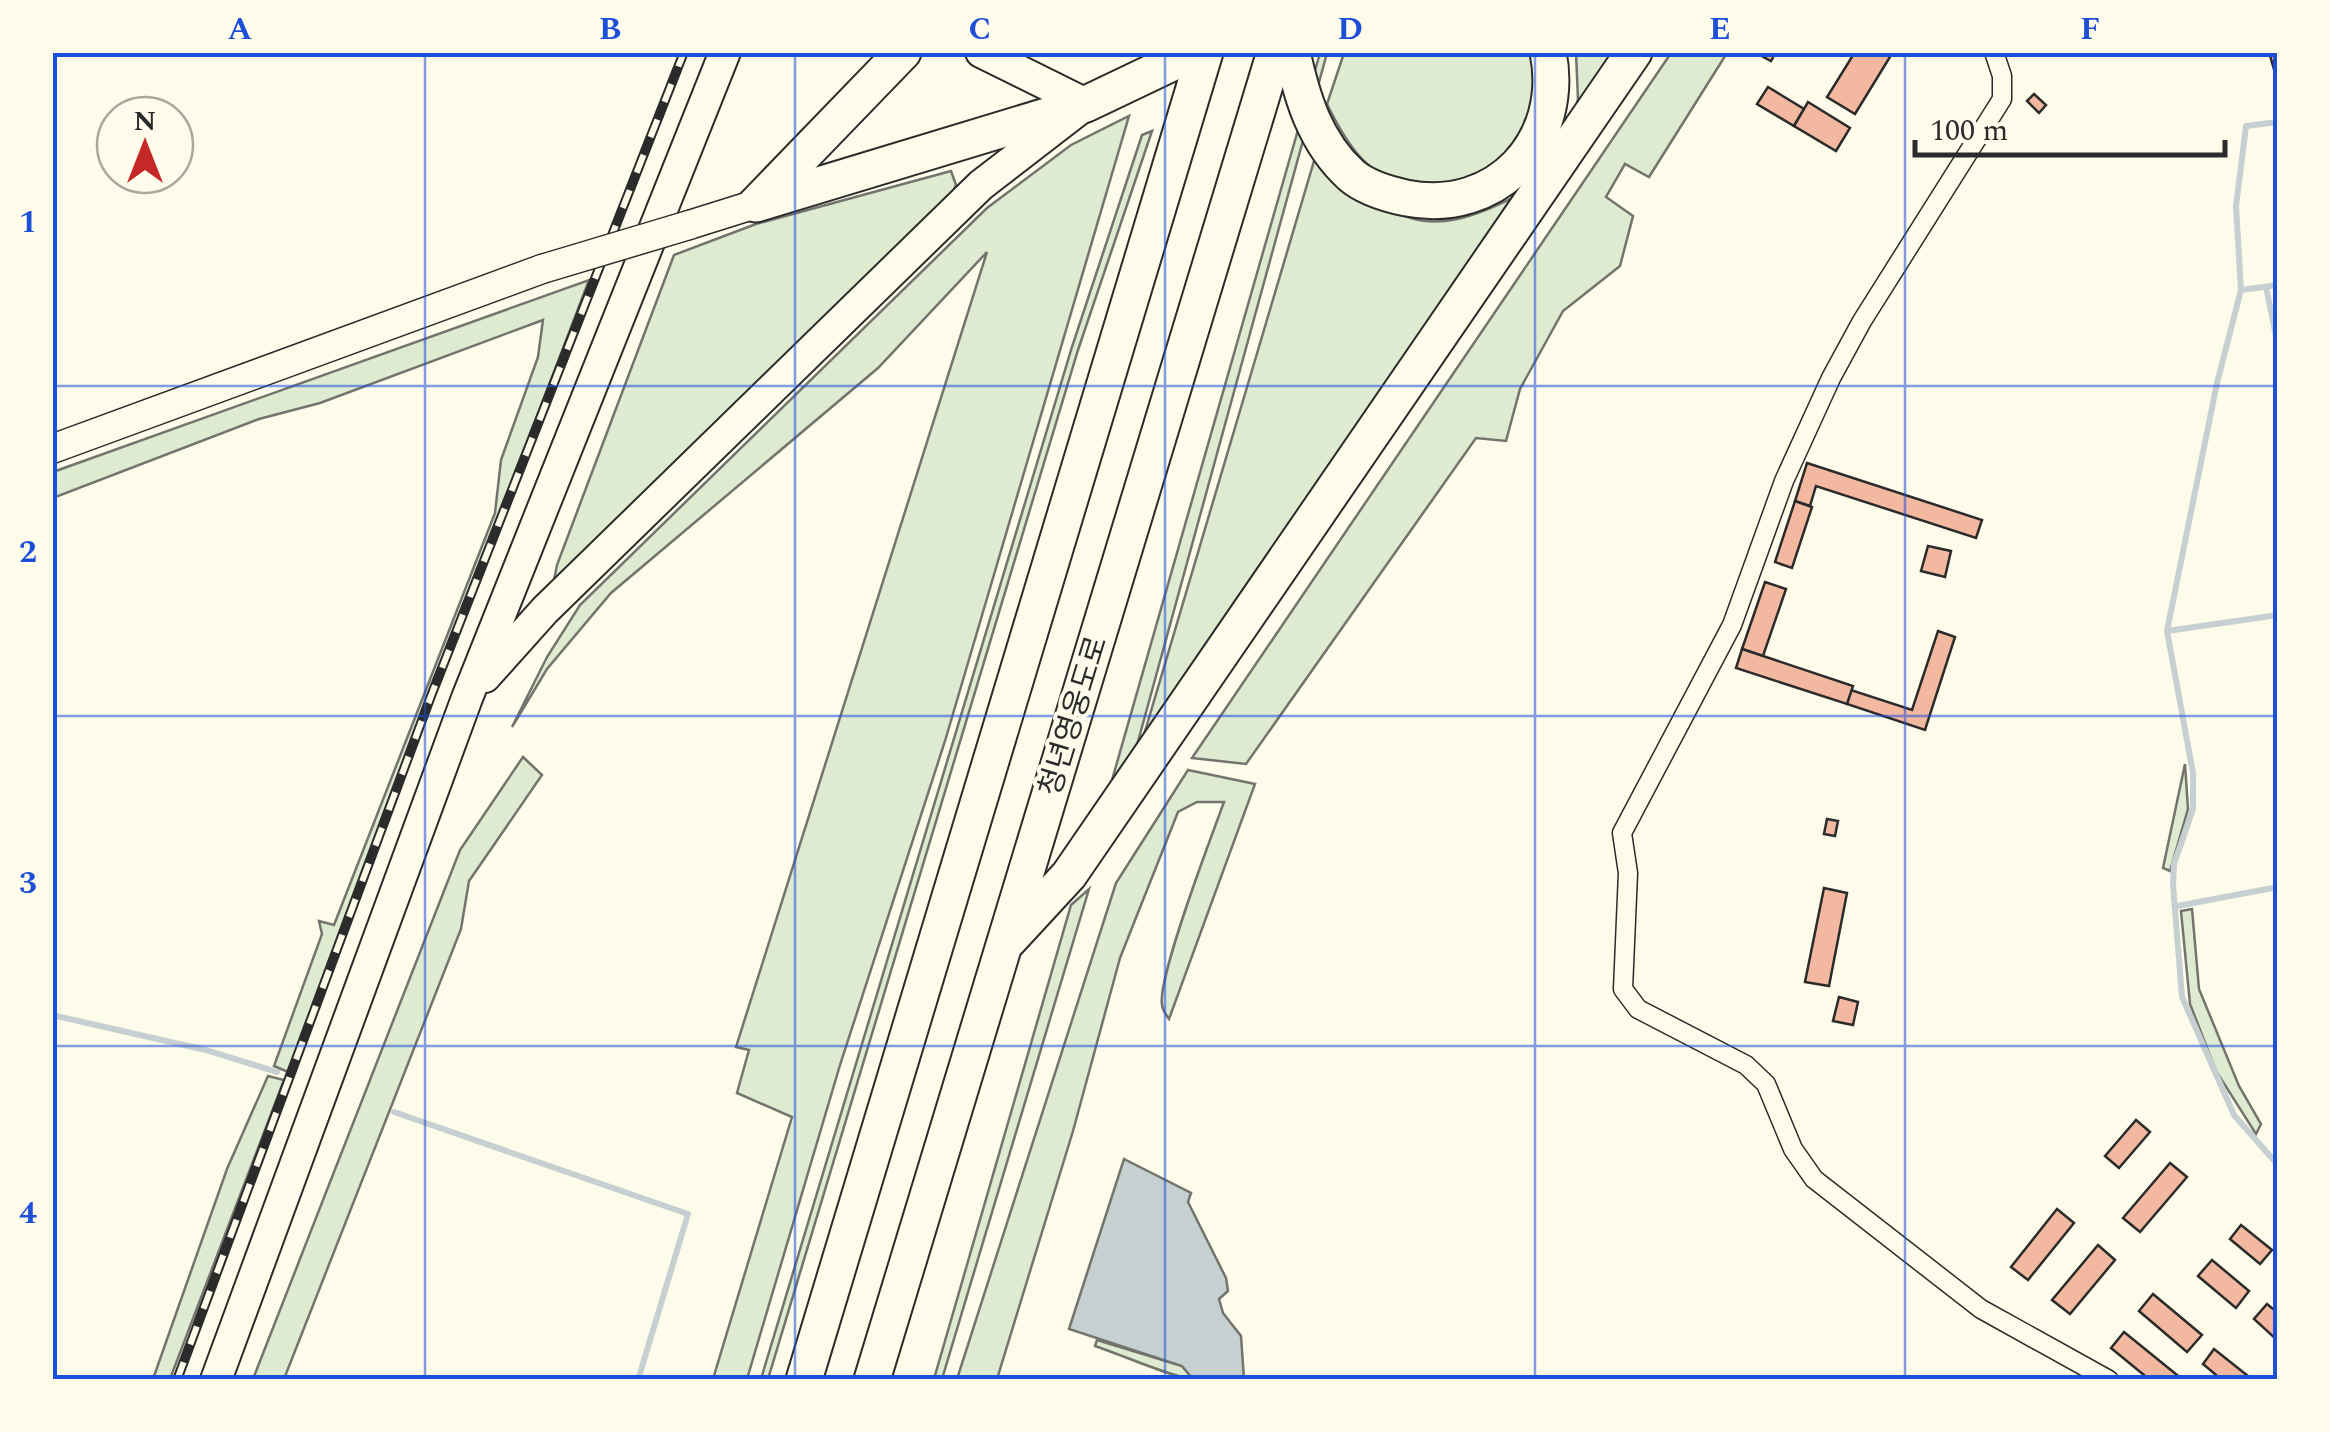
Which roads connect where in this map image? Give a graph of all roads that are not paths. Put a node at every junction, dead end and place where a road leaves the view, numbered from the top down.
1 (725, 52) edge
2 (981, 52) edge
3 (1195, 52) edge
4 (1205, 52) edge
5 (1548, 52) edge
6 (1634, 52) edge
7 (1994, 52) edge
8 (1280, 56) edge
9 (897, 59) edge
10 (1086, 104) junction
11 (756, 204) junction
12 (52, 449) edge
13 (467, 698) junction
14 (1002, 948) junction
15 (216, 1380) edge
16 (804, 1380) edge
17 (872, 1380) edge
18 (2109, 1380) edge

1 - 13 main road
2 - 10 main road
3 - 10 highway
4 - 16 highway
5 - 8 highway
6 - 14 highway
7 - 18 street
8 - 14 highway, 청년영웅도로
9 - 11 highway
10 - 11 highway
10 - 13 main road
11 - 12 main road, bridge
13 - 15 main road
14 - 17 highway, 청년영웅도로

